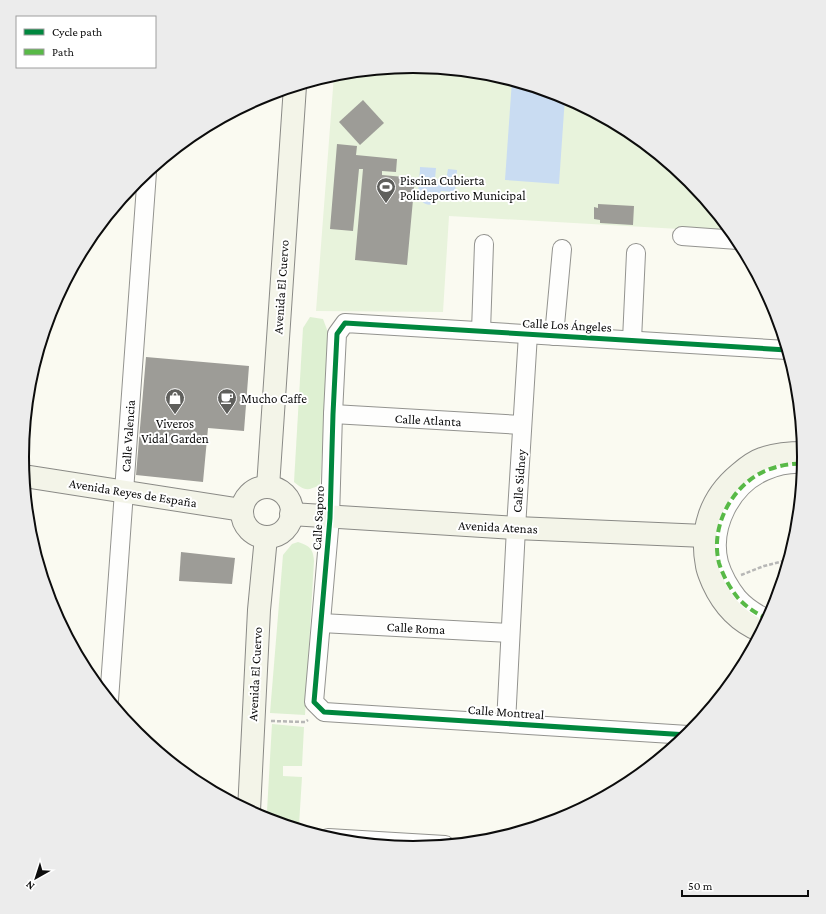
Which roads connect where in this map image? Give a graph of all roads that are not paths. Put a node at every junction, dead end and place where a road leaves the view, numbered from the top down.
1 (295, 92) edge
2 (146, 180) edge
3 (682, 236) dead end
4 (729, 239) edge
5 (484, 244) dead end
6 (562, 249) dead end
7 (636, 253) dead end
8 (345, 323) joint
9 (481, 331) junction
10 (528, 334) junction
11 (554, 336) junction
12 (632, 340) junction
13 (782, 350) edge
14 (333, 414) junction
15 (522, 425) junction
16 (797, 454) edge
17 (797, 463) edge
18 (30, 477) edge
19 (268, 487) junction
20 (124, 492) junction
21 (242, 510) junction
22 (292, 514) junction
23 (330, 518) junction
24 (516, 528) junction
25 (704, 536) junction
26 (266, 537) junction
27 (762, 616) edge
28 (321, 623) junction
29 (756, 629) edge
30 (510, 633) junction
31 (110, 693) edge
32 (324, 712) joint
33 (506, 723) junction
34 (679, 734) edge
35 (249, 804) edge

1 - 19 street, Avenida El Cuervo
2 - 20 street, Calle Valencia
3 - 4 street
5 - 9 street
6 - 11 street, Calle Los Ángeles
7 - 12 street
8 - 9 street, Calle Los Ángeles
8 - 14 street, Calle Saporo
9 - 10 street, Calle Los Ángeles
10 - 11 street, Calle Los Ángeles
10 - 15 street, Calle Sidney
11 - 12 street, Calle Los Ángeles
12 - 13 street, Calle Los Ángeles
14 - 15 street, Calle Atlanta
14 - 23 street, Calle Saporo
15 - 24 street, Calle Sidney
16 - 25 street
17 - 27 street
18 - 20 street, Avenida Reyes de España
19 - 21 street
19 - 22 street
20 - 21 street, Avenida Reyes de España
20 - 31 street, Calle Valencia
21 - 26 street
22 - 23 street, Avenida Atenas
22 - 26 street
23 - 24 street, Avenida Atenas
23 - 28 street, Calle Saporo
24 - 25 street, Avenida Atenas
24 - 30 street, Calle Sidney
25 - 29 street
26 - 35 street, Avenida El Cuervo
28 - 30 street, Calle Roma
28 - 32 street, Calle Saporo
30 - 33 street, Calle Sidney
32 - 33 street, Calle Montreal
33 - 34 street, Calle Montreal

